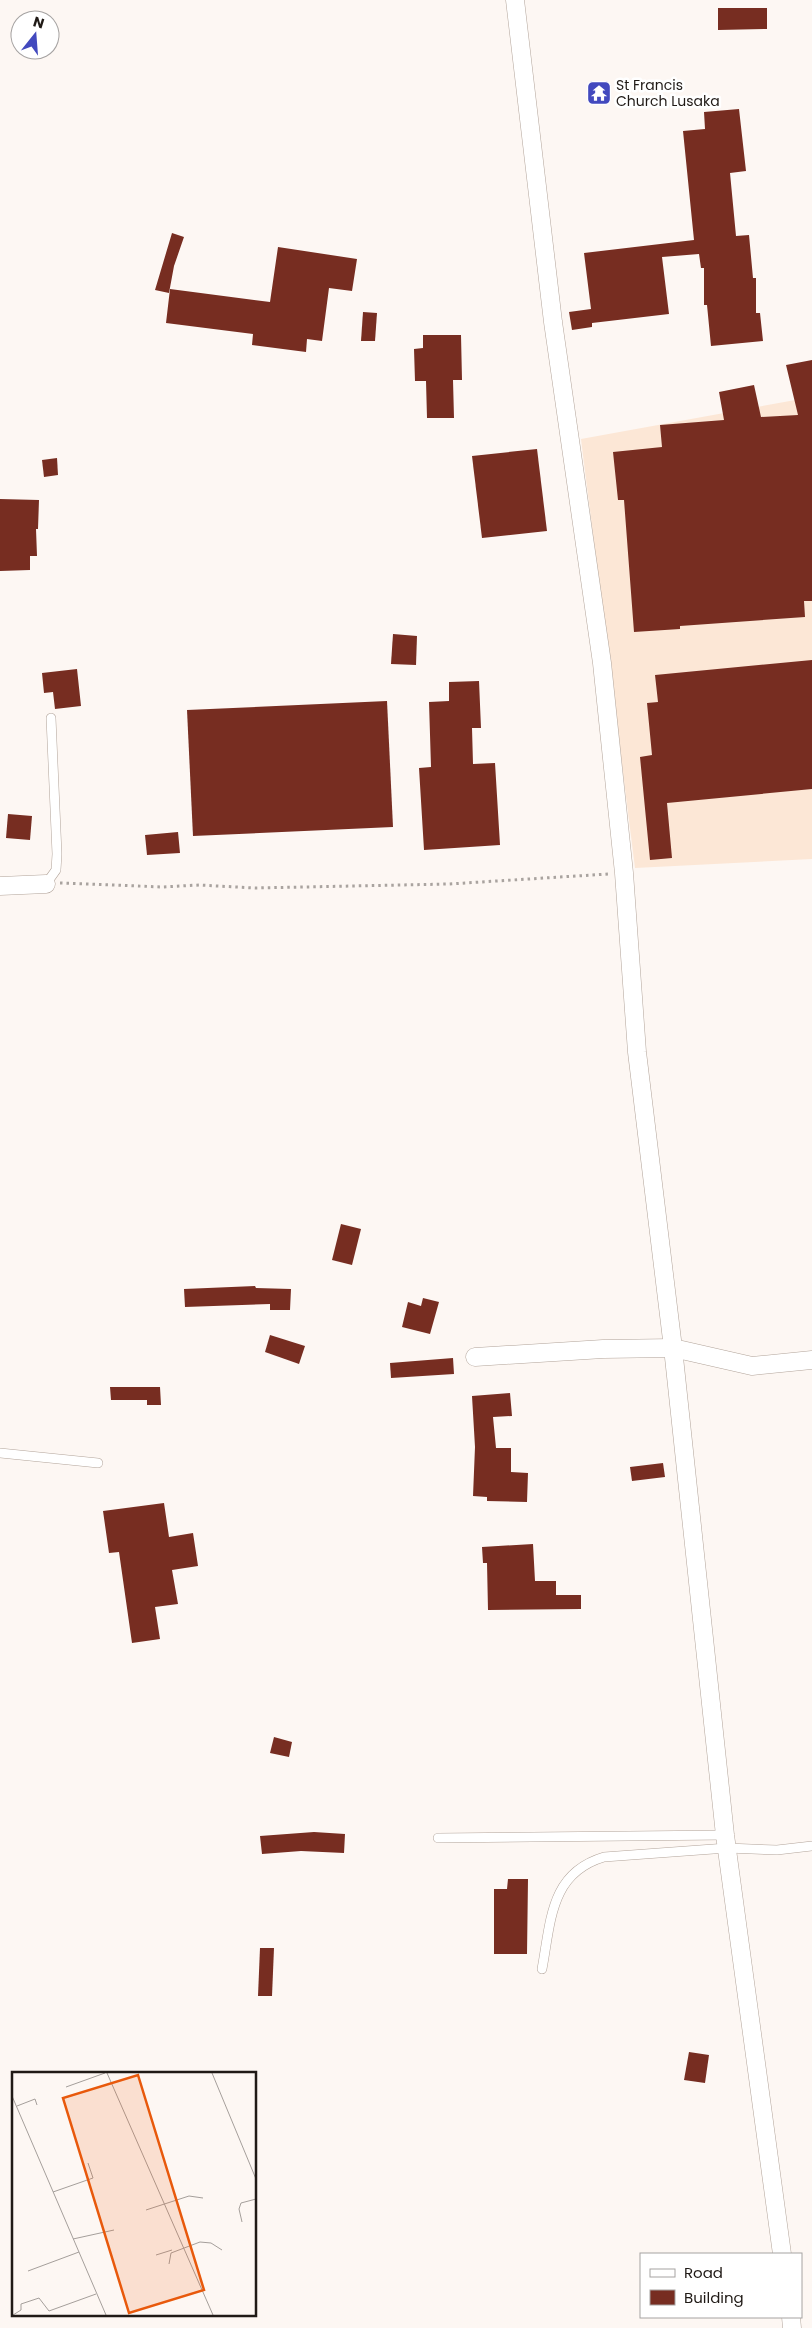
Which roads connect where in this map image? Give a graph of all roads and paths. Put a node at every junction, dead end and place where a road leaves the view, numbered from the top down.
1 (515, 0) edge
2 (51, 718) dead end
3 (624, 873) junction
4 (46, 884) junction
5 (0, 886) edge
6 (673, 1348) junction
7 (475, 1357) dead end
8 (812, 1360) edge
9 (0, 1453) edge
10 (98, 1463) dead end
11 (438, 1838) dead end
12 (726, 1841) junction
13 (812, 1846) edge
14 (542, 1969) dead end
15 (782, 2253) edge

1 - 3 street
2 - 4 lane
3 - 4 path
3 - 6 street
4 - 5 street
6 - 7 street
6 - 8 street
6 - 12 street
9 - 10 lane
11 - 12 lane
12 - 13 lane
12 - 14 lane
12 - 15 street

